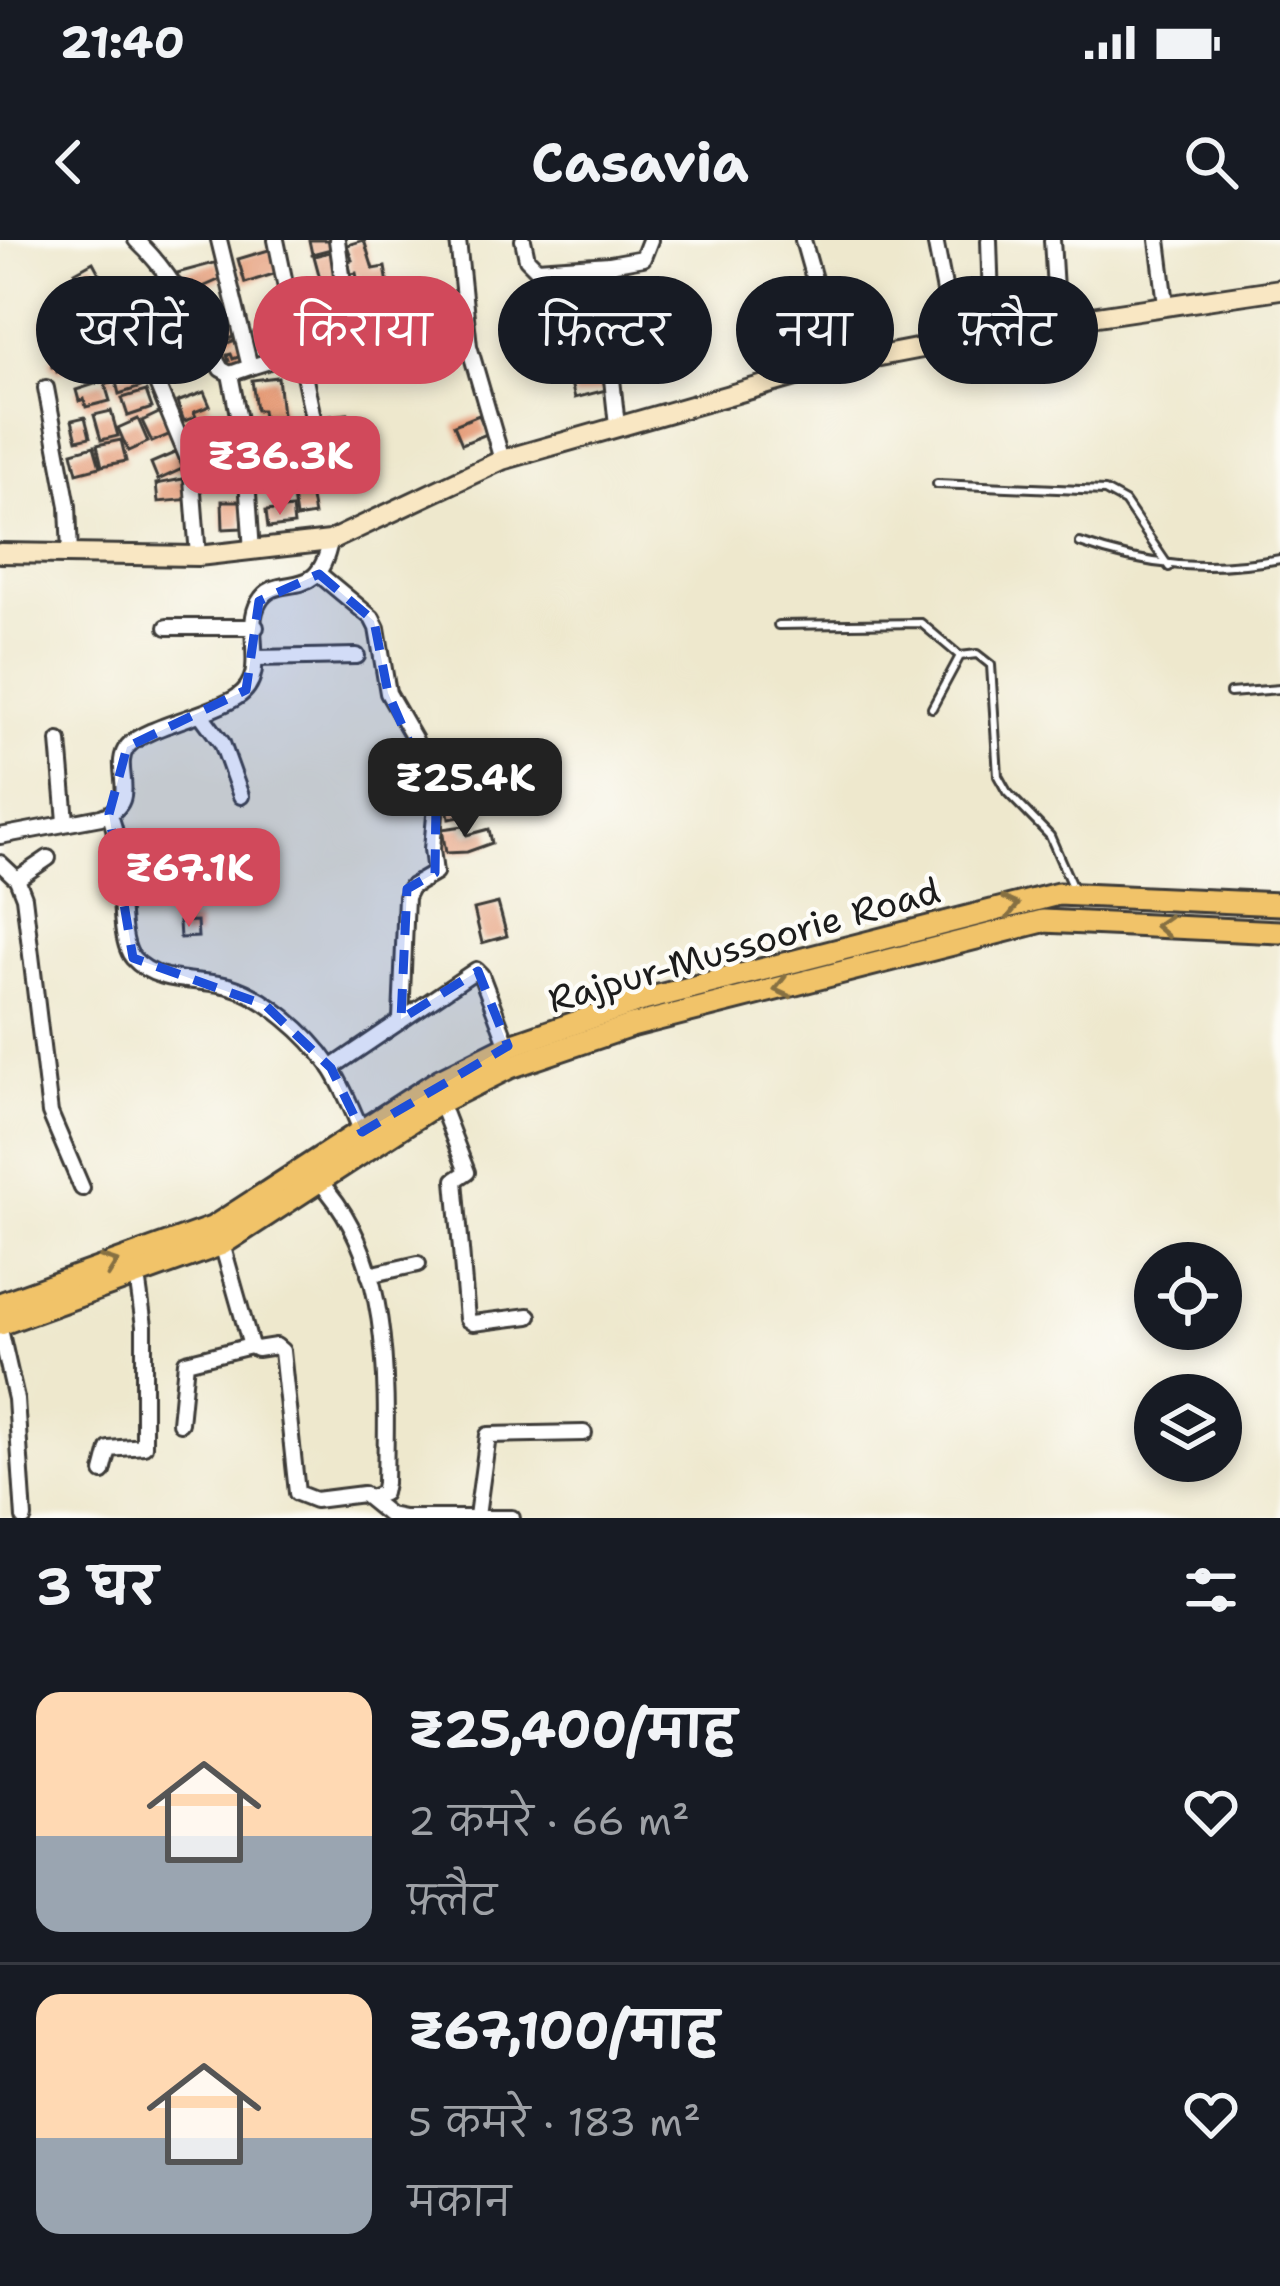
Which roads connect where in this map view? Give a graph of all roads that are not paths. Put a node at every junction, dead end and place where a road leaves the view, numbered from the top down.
1 (136, 240) edge
2 (219, 240) edge
3 (276, 240) edge
4 (458, 240) edge
5 (523, 240) edge
6 (650, 240) edge
7 (803, 240) edge
8 (935, 240) edge
9 (989, 240) edge
10 (1052, 240) edge
11 (1158, 240) edge
12 (342, 241) edge
13 (610, 264) junction
14 (283, 276) edge
15 (345, 276) edge
16 (813, 276) edge
17 (942, 276) edge
18 (990, 276) edge
19 (1054, 276) edge
20 (1280, 289) edge
21 (1166, 304) junction
22 (1098, 315) edge
23 (253, 366) edge
24 (250, 367) junction
25 (230, 374) junction
26 (157, 384) edge
27 (305, 384) edge
28 (767, 384) edge
29 (46, 388) dead end
30 (617, 426) junction
31 (317, 437) dead end
32 (502, 460) junction
33 (937, 484) dead end
34 (330, 541) junction
35 (1080, 543) dead end
36 (252, 551) junction
37 (0, 553) edge
38 (70, 554) junction
39 (198, 556) junction
40 (1280, 559) edge
41 (1169, 567) junction
42 (319, 574) junction
43 (778, 625) dead end
44 (256, 626) junction
45 (167, 627) dead end
46 (357, 656) dead end
47 (959, 656) junction
48 (254, 658) junction
49 (1280, 689) edge
50 (1230, 693) dead end
51 (932, 708) dead end
52 (202, 716) junction
53 (59, 741) dead end
54 (241, 796) dead end
55 (109, 814) junction
56 (66, 821) junction
57 (0, 836) edge
58 (48, 858) dead end
59 (0, 863) edge
60 (16, 879) junction
61 (1076, 895) junction
62 (1280, 904) edge
63 (1280, 932) edge
64 (401, 1019) junction
65 (508, 1046) junction
66 (331, 1068) junction
67 (425, 1105) junction
68 (362, 1132) junction
69 (319, 1181) junction
70 (82, 1188) dead end
71 (222, 1244) junction
72 (418, 1264) dead end
73 (369, 1275) junction
74 (137, 1276) junction
75 (0, 1304) edge
76 (529, 1316) dead end
77 (0, 1327) edge
78 (251, 1346) junction
79 (180, 1424) dead end
80 (584, 1433) dead end
81 (103, 1472) dead end
82 (370, 1498) junction
83 (477, 1516) edge
84 (24, 1518) edge
85 (405, 1518) edge
86 (512, 1518) edge

1 - 25 street
2 - 24 street
3 - 14 street
4 - 32 street
5 - 13 street
6 - 13 street
7 - 16 street
8 - 17 street
9 - 18 street
10 - 19 street
11 - 21 street
12 - 15 street
13 - 30 street
20 - 21 street
21 - 22 street
23 - 24 street
24 - 25 street
25 - 36 street
26 - 39 street
27 - 31 street
28 - 30 street
29 - 38 street
30 - 32 street
32 - 34 street
33 - 41 lane
34 - 36 street
34 - 42 street
35 - 41 lane
36 - 39 street
37 - 38 street
38 - 39 street
40 - 41 lane
42 - 44 street
42 - 64 street
43 - 47 lane
44 - 45 street
44 - 48 street
46 - 48 street
47 - 51 lane
47 - 61 lane
48 - 52 street
49 - 50 lane
52 - 54 street
52 - 55 street
53 - 56 street
55 - 56 street
55 - 66 street
56 - 57 street
58 - 60 street
59 - 60 street
60 - 70 street
61 - 62 main road, Rajpur-Mussoorie Road
65 -> 61 main road, Rajpur-Mussoorie Road
63 -> 67 main road, Rajpur-Mussoorie Road
64 - 65 street
64 - 66 street
65 - 67 main road, Rajpur-Mussoorie Road
66 - 68 street
67 - 68 main road, Rajpur-Mussoorie Road
67 - 69 main road, Rajpur-Mussoorie Road
67 - 76 street
75 -> 68 main road, Rajpur-Mussoorie Road
69 - 71 main road, Rajpur-Mussoorie Road
69 - 73 street
71 - 74 main road, Rajpur-Mussoorie Road
71 - 78 street
72 - 73 street
73 - 82 street
74 - 77 main road, Rajpur-Mussoorie Road
74 - 81 street
77 - 84 street
78 - 79 street
78 - 82 street
80 - 83 street
82 - 85 street
83 - 85 street
83 - 86 street

